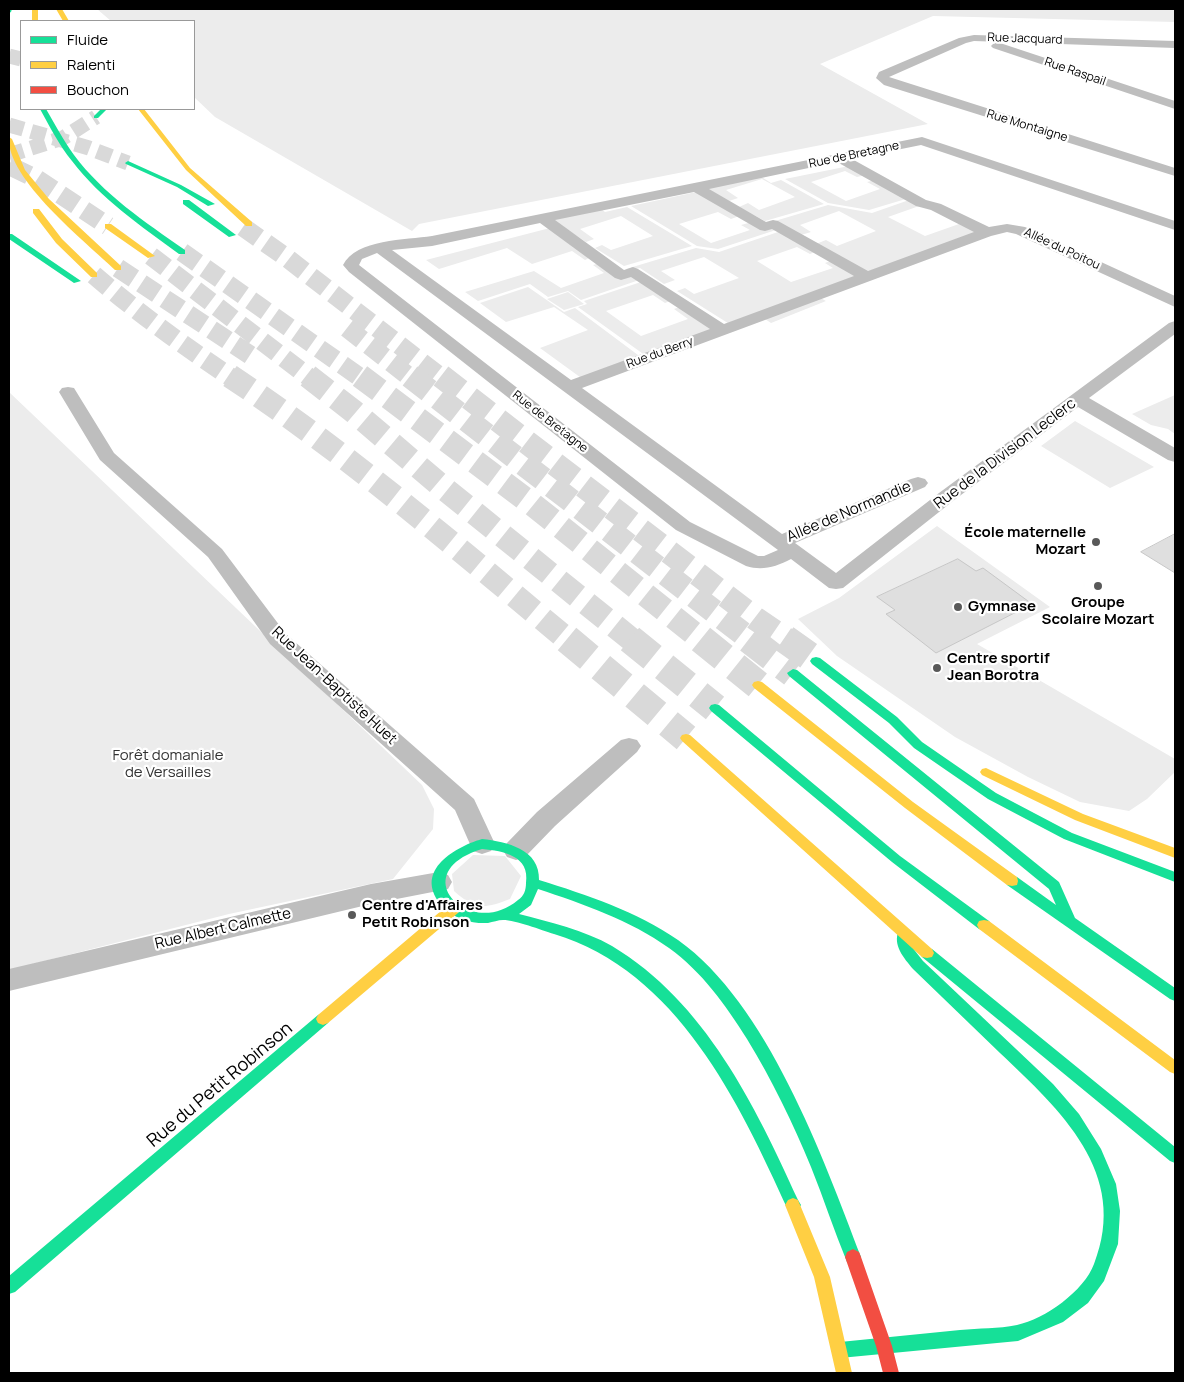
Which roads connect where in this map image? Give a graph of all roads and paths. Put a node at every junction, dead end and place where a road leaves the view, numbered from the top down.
1 (59, 9) edge
2 (65, 20) edge
3 (974, 38) junction
4 (1175, 44) edge
5 (882, 75) joint
6 (1175, 105) edge
7 (44, 110) edge
8 (142, 110) edge
9 (907, 131) junction
10 (939, 134) junction
11 (9, 139) edge
12 (922, 141) junction
13 (839, 158) junction
14 (1175, 172) edge
15 (696, 187) junction
16 (1122, 194) dead end
17 (46, 201) junction
18 (545, 207) junction
19 (439, 225) dead end
20 (108, 226) tunnel mouth
21 (1175, 226) edge
22 (987, 232) junction
23 (232, 235) tunnel mouth
24 (9, 236) edge
25 (432, 241) junction
26 (381, 249) junction
27 (182, 252) tunnel mouth
28 (151, 256) tunnel mouth
29 (118, 268) tunnel mouth
30 (94, 275) tunnel mouth
31 (867, 277) junction
32 (77, 281) dead end
33 (1175, 302) edge
34 (1174, 328) edge
35 (723, 330) junction
36 (569, 387) junction
37 (68, 392) dead end
38 (1078, 399) junction
39 (1175, 456) edge
40 (918, 482) dead end
41 (786, 547) junction
42 (816, 661) tunnel mouth
43 (793, 673) tunnel mouth
44 (758, 685) tunnel mouth
45 (714, 708) tunnel mouth
46 (893, 720) junction
47 (686, 738) tunnel mouth
48 (629, 746) dead end
49 (942, 747) dead end
50 (974, 765) dead end
51 (482, 844) junction
52 (516, 850) junction
53 (1175, 853) edge
54 (1175, 877) edge
55 (439, 882) junction
56 (534, 883) junction
57 (453, 909) junction
58 (503, 915) junction
59 (1069, 919) junction
60 (904, 934) junction
61 (9, 980) edge
62 (1175, 995) edge
63 (1175, 1068) edge
64 (1175, 1156) edge
65 (9, 1286) edge
66 (884, 1346) junction
67 (840, 1350) junction
68 (844, 1373) edge
69 (891, 1373) edge

1 - 2 main road
3 - 4 street, Rue Jacquard
3 - 5 street, Rue Jacquard
3 - 6 street, Rue Raspail
5 - 14 street, Rue Montaigne
7 - 27 main road
8 - 23 main road
9 - 10 street, Rue de Bretagne
9 - 12 street, Rue de Bretagne
9 - 18 street, Rue de Bretagne
10 - 12 street, Rue de Bretagne
10 - 16 street, Rue de Bretagne
11 - 17 main road
12 - 13 street, Rue de Bretagne
12 - 21 street, Rue de Bretagne
13 - 15 street, Rue de Bretagne
13 - 22 street
15 - 18 street, Rue de Bretagne
15 - 31 street
17 - 29 main road
17 - 30 main road
18 - 25 street, Rue de Bretagne
18 - 35 street
19 - 25 street
20 - 28 main road
22 - 31 street, Rue du Berry
22 - 33 street, Allée du Poitou
24 - 32 main road
25 - 26 street, Rue de Bretagne
26 - 36 street
26 - 41 street, Rue de Bretagne
31 - 35 street, Rue du Berry
34 - 38 street, Rue de la Division Leclerc
35 - 36 street, Rue du Berry
36 - 41 street
37 - 51 street, Rue Jean-Baptiste Huet
38 - 39 street
38 - 41 street, Rue de la Division Leclerc
40 - 41 street, Allée de Normandie
42 - 46 main road
43 - 59 main road
44 - 59 main road
45 - 63 main road
46 - 49 main road
46 - 54 main road
47 - 60 main road
48 - 52 street
50 - 53 main road
51 - 52 main road
51 - 55 main road
52 - 56 main road
55 - 57 main road
55 - 61 street, Rue Albert Calmette
56 - 58 main road
56 - 66 main road
57 - 58 main road
57 - 65 main road, Rue du Petit Robinson
58 - 67 main road
59 - 62 main road
60 - 64 main road
60 - 66 main road
66 - 67 main road
66 - 69 main road
67 - 68 main road

